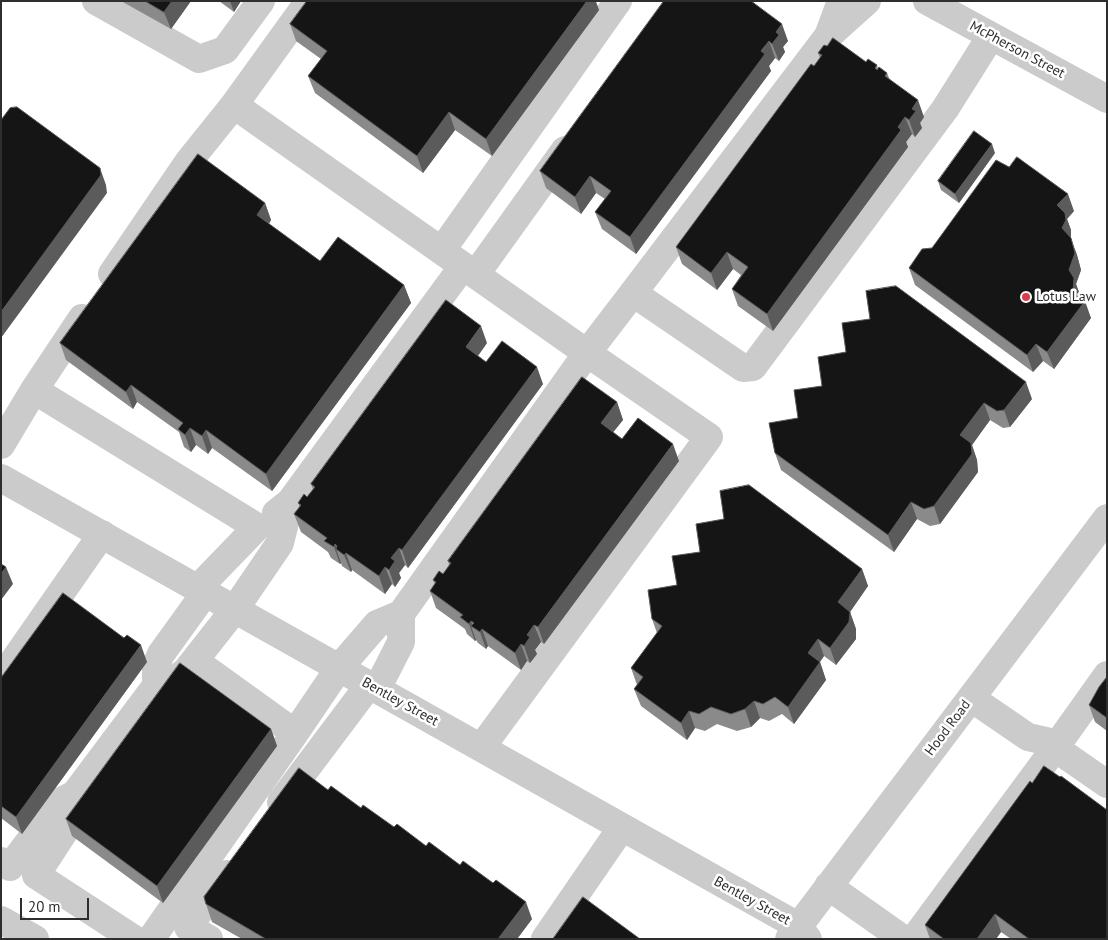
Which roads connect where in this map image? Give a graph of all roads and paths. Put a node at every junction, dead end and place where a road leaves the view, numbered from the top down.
1 (96, 1) edge
2 (261, 1) edge
3 (309, 1) edge
4 (618, 1) edge
5 (841, 1) edge
6 (867, 1) edge
7 (927, 1) edge
8 (828, 36) junction
9 (992, 36) junction
10 (1107, 99) edge
11 (234, 105) junction
12 (580, 130) edge
13 (460, 264) junction
14 (633, 292) junction
15 (587, 353) junction
16 (34, 390) junction
17 (1, 445) edge
18 (1, 478) edge
19 (290, 502) junction
20 (1107, 518) edge
21 (257, 527) junction
22 (102, 534) junction
23 (202, 591) junction
24 (235, 609) junction
25 (401, 614) junction
26 (195, 661) junction
27 (339, 668) junction
28 (1107, 675) edge
29 (1, 679) edge
30 (156, 686) junction
31 (373, 687) junction
32 (977, 690) junction
33 (295, 733) junction
34 (1050, 745) junction
35 (481, 748) junction
36 (1107, 784) edge
37 (75, 794) junction
38 (266, 823) edge
39 (622, 827) junction
40 (242, 855) edge
41 (1, 861) edge
42 (828, 886) junction
43 (1, 920) edge
44 (798, 935) edge
45 (31, 938) edge
46 (134, 939) edge
47 (151, 939) edge
48 (209, 939) edge
49 (544, 939) edge
50 (903, 939) edge
51 (914, 939) edge

1 - 2 street
3 - 11 street
4 - 13 street
5 - 8 street
6 - 8 street
7 - 9 street, McPherson Street
8 - 14 street
9 - 10 street, McPherson Street
9 - 14 street
11 - 13 street
11 - 16 street
12 - 13 street
13 - 15 street
13 - 19 street
14 - 15 street
15 - 25 street
15 - 35 street
16 - 17 street
16 - 21 street
18 - 22 street, Bentley Street
19 - 21 street
19 - 24 street
20 - 32 street, Hood Road
21 - 23 street
22 - 23 street, Bentley Street
22 - 29 street
23 - 24 street, Bentley Street
23 - 30 street
24 - 26 street
24 - 27 street, Bentley Street
25 - 27 street
25 - 31 street
26 - 30 street
26 - 33 street
27 - 31 street, Bentley Street
27 - 33 street
28 - 34 street
30 - 37 street
31 - 35 street, Bentley Street
31 - 38 street
32 - 34 street
32 - 42 street, Hood Road
33 - 47 street
34 - 36 street
34 - 51 street
35 - 39 street, Bentley Street
37 - 41 street
37 - 46 street
39 - 44 street, Bentley Street
39 - 49 street
40 - 48 street
42 - 44 street, Hood Road
42 - 50 street
43 - 45 street

